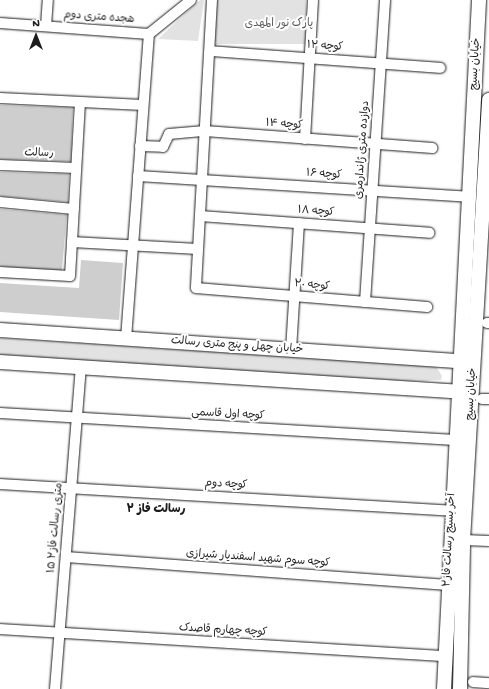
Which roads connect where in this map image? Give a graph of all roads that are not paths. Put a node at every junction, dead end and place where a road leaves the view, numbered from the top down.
1 (48, 0) edge
2 (191, 0) edge
3 (212, 0) edge
4 (313, 0) edge
5 (385, 0) edge
6 (479, 0) edge
7 (0, 23) edge
8 (46, 26) junction
9 (149, 34) junction
10 (210, 51) junction
11 (308, 58) junction
12 (381, 63) junction
13 (440, 68) dead end
14 (0, 98) edge
15 (489, 100) edge
16 (80, 102) junction
17 (143, 105) junction
18 (205, 131) junction
19 (305, 139) junction
20 (376, 144) junction
21 (140, 146) junction
22 (432, 148) dead end
23 (471, 150) junction
24 (488, 151) edge
25 (0, 165) edge
26 (76, 168) junction
27 (138, 176) junction
28 (202, 178) junction
29 (373, 190) junction
30 (468, 197) junction
31 (0, 202) edge
32 (74, 209) junction
33 (200, 216) junction
34 (299, 223) junction
35 (370, 229) junction
36 (429, 233) dead end
37 (72, 242) junction
38 (133, 247) junction
39 (198, 248) junction
40 (0, 272) edge
41 (294, 296) junction
42 (365, 302) junction
43 (427, 307) dead end
44 (0, 330) edge
45 (126, 339) junction
46 (291, 350) junction
47 (0, 362) edge
48 (459, 362) junction
49 (474, 363) junction
50 (81, 369) junction
51 (457, 391) junction
52 (481, 397) edge
53 (0, 413) edge
54 (77, 418) junction
55 (455, 440) junction
56 (0, 484) edge
57 (72, 488) junction
58 (451, 511) junction
59 (463, 540) junction
60 (489, 541) edge
61 (66, 557) junction
62 (448, 585) junction
63 (0, 629) edge
64 (59, 633) junction
65 (445, 656) junction
66 (473, 682) dead end
67 (489, 683) edge
68 (54, 689) edge
69 (444, 689) edge
70 (460, 689) edge

1 - 8 street
2 - 9 street
3 - 10 street
4 - 11 street
5 - 12 street, دوازده متری ژاندارمری
6 - 23 main road, خیابان بسیج
7 - 8 street, هجده متری دوم
8 - 9 street, هجده متری دوم
9 - 17 street
10 - 11 street, ۱۲ کوچه
10 - 18 street
11 - 12 street, ۱۲ کوچه
11 - 19 street
12 - 13 street, ۱۲ کوچه
12 - 20 street, دوازده متری ژاندارمری
14 - 16 street
15 - 24 main road, خیابان بسیج
16 - 17 street
16 - 26 street
17 - 21 street
18 - 19 street, ‍‍ ۱۴ کوچه
18 - 21 street, ‍‍ ۱۴ کوچه
18 - 28 street
19 - 20 street, ‍‍ ۱۴ کوچه
20 - 22 street, ‍‍ ۱۴ کوچه
20 - 29 street, دوازده متری ژاندارمری
21 - 27 street
23 - 24 main road
23 - 30 main road, خیابان بسیج
24 - 49 main road, خیابان بسیج
25 - 26 street, رسالت
26 - 32 street
27 - 28 street, ۱۶ کوچه
27 - 38 street
28 - 29 street, ۱۶ کوچه
28 - 33 street
29 - 30 street, ۱۶ کوچه
29 - 35 street, دوازده متری ژاندارمری
30 - 48 main road, خیابان بسیج
31 - 32 street
32 - 37 street
33 - 34 street, ۱۸ کوچه
33 - 39 street
34 - 35 street, ۱۸ کوچه
34 - 41 street
35 - 36 street, ۱۸ کوچه
35 - 42 street, دوازده متری ژاندارمری
37 - 38 street
37 - 40 street
38 - 39 street
38 - 45 street
39 - 41 street, ۲۰ کوچه
41 - 42 street, ۲۰ کوچه
41 - 46 street
42 - 43 street, ۲۰ کوچه
44 - 45 main road, خیابان چهل و پنج متری رسالت
45 - 46 main road, خیابان چهل و پنج متری رسالت
46 - 48 main road, خیابان چهل و پنج متری رسالت
47 - 50 main road
48 - 49 main road, خیابان چهل و پنج متری رسالت
48 - 51 main road, خیابان بسیج
49 - 52 main road, خیابان بسیج
50 - 51 main road
50 - 54 street, ۱۵ متری رسالت فاز۲
51 - 52 main road
51 - 55 main road, آخر بسیج رسالت فاز۲
52 - 59 main road, خیابان بسیج
53 - 54 street, کوچه اول قاسمی
54 - 55 street, کوچه اول قاسمی
54 - 57 street, ۱۵ متری رسالت فاز۲
55 - 58 main road, آخر بسیج رسالت فاز۲
56 - 57 street, کوچه دوم
57 - 58 street, کوچه دوم
57 - 61 street, ۱۵ متری رسالت فاز۲
58 - 62 main road, آخر بسیج رسالت فاز۲
59 - 60 street
59 - 70 main road, خیابان بسیج
61 - 62 street, کوچه سوم شهید اسفندیار شیرازی
61 - 64 street, ۱۵ متری رسالت فاز۲
62 - 65 main road, آخر بسیج رسالت فاز۲
63 - 64 street, کوچه چهارم قاصدک
64 - 65 street, کوچه چهارم قاصدک
64 - 68 street, ۱۵ متری رسالت فاز۲
65 - 69 main road, آخر بسیج رسالت فاز۲
66 - 67 street

